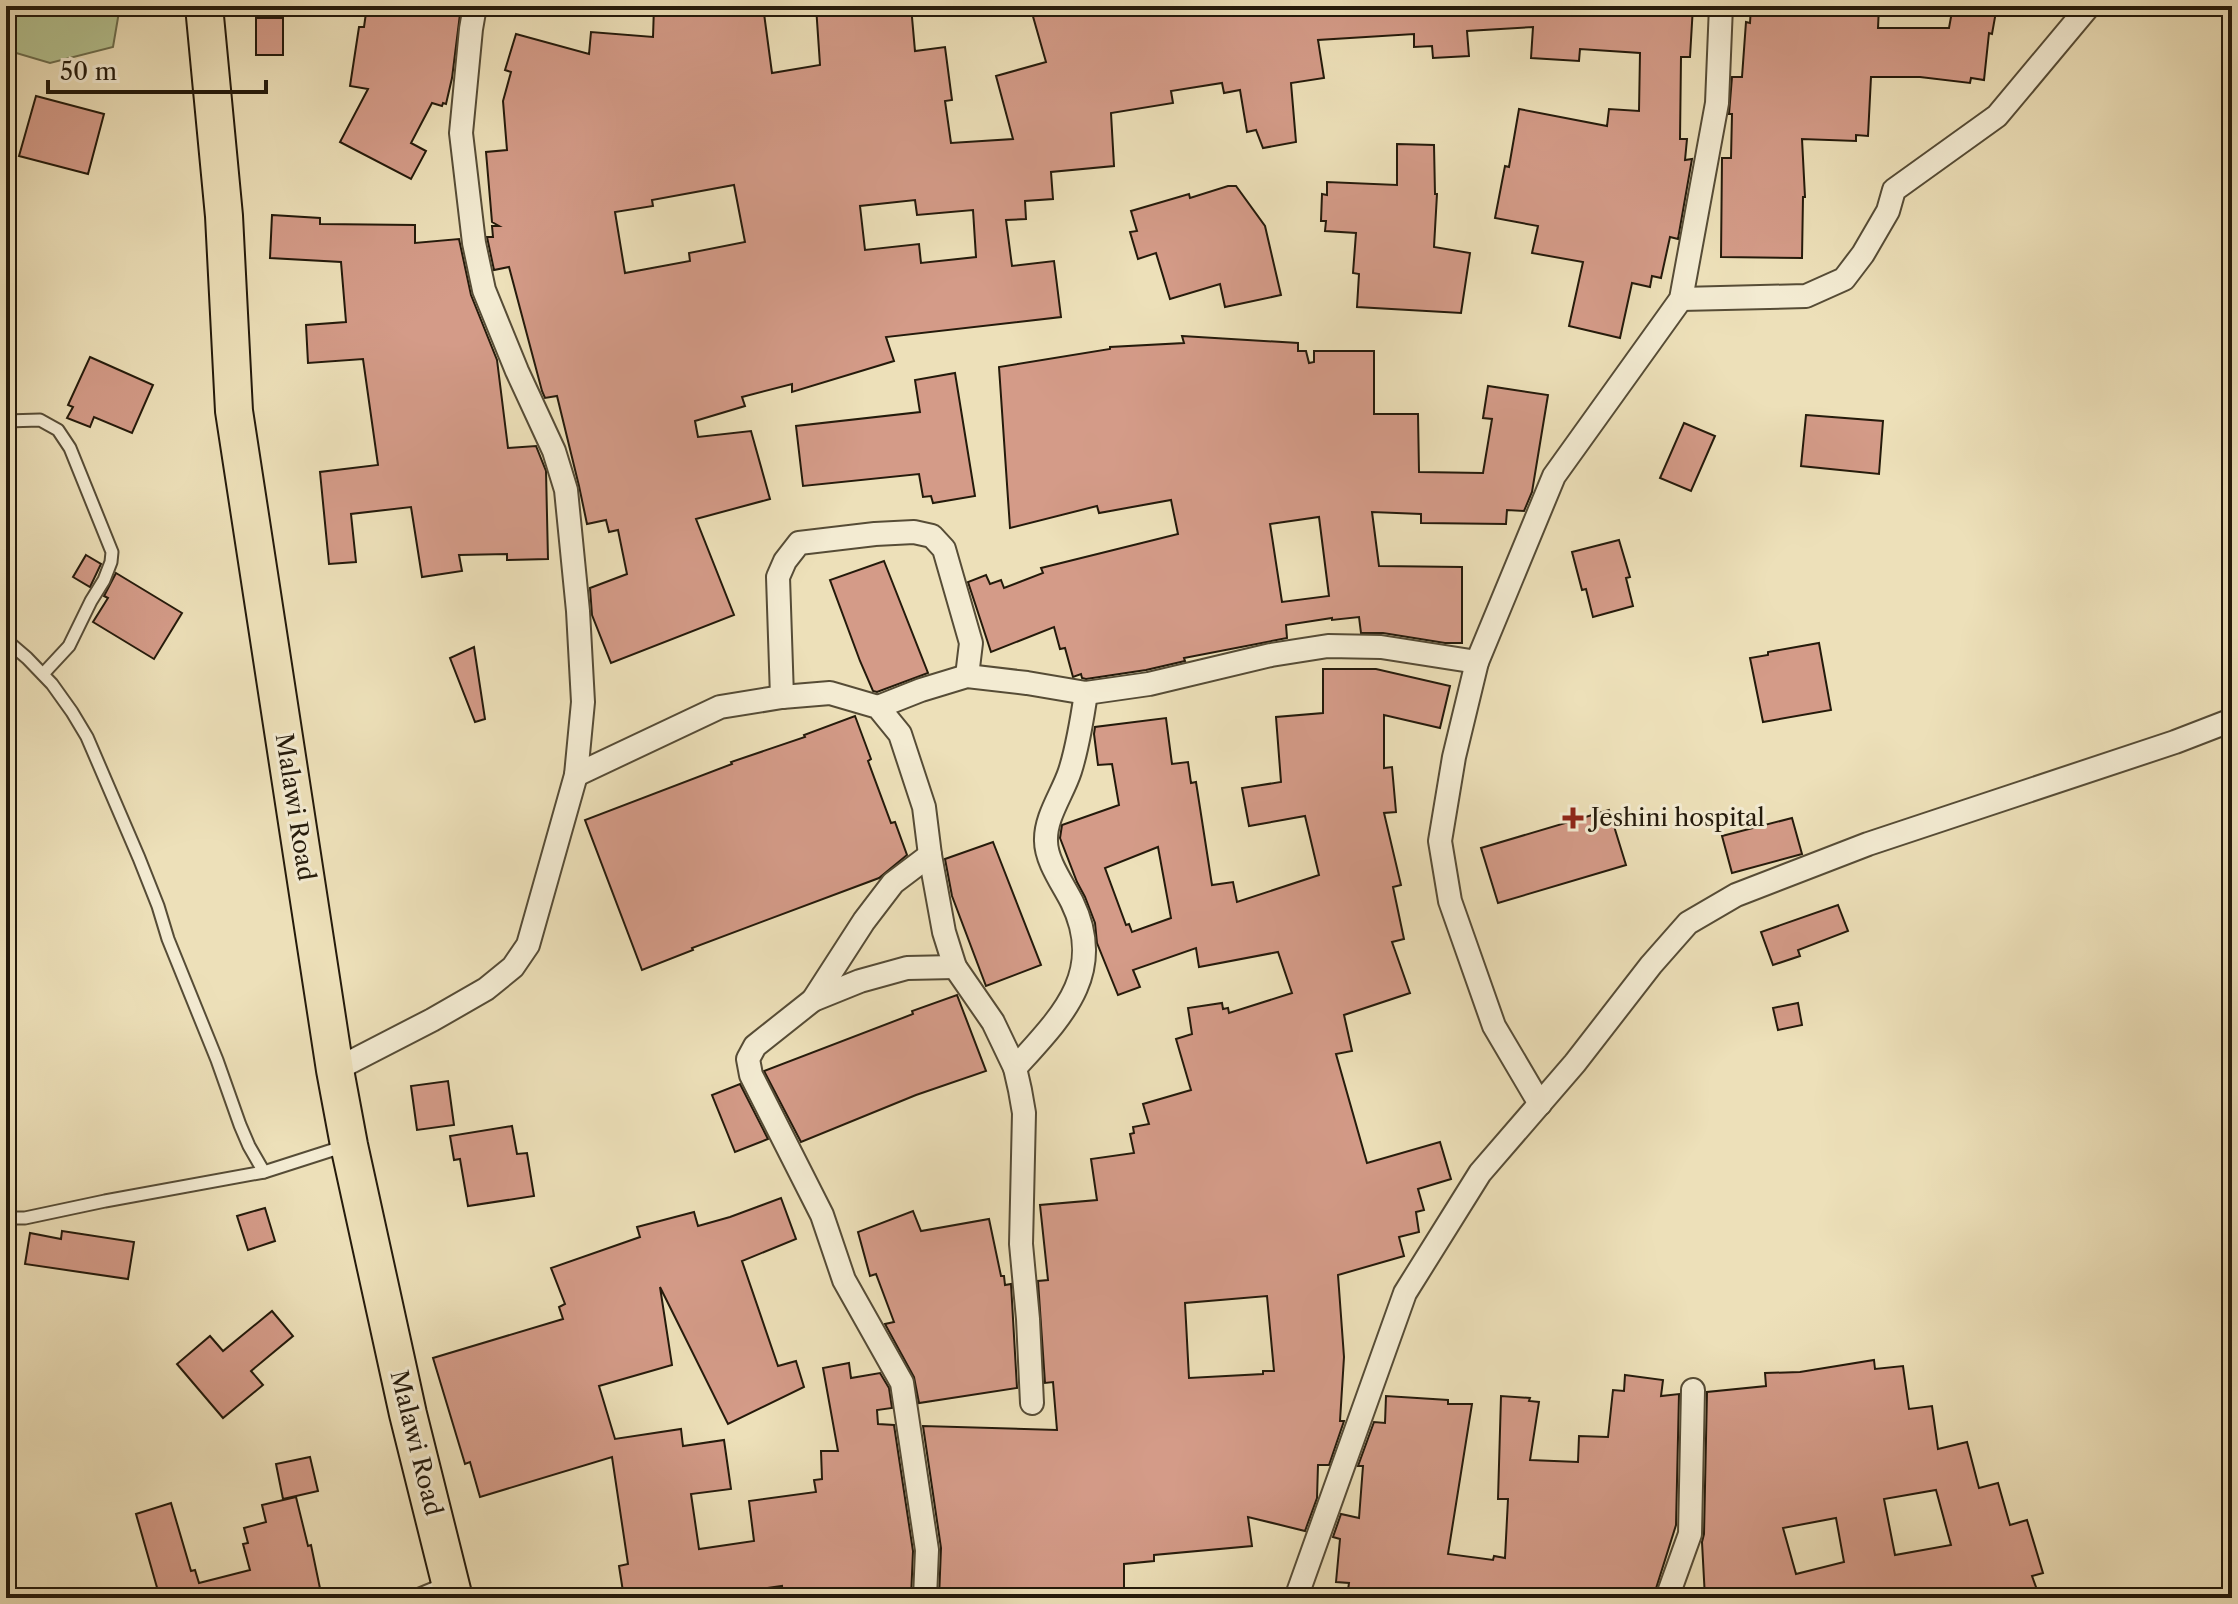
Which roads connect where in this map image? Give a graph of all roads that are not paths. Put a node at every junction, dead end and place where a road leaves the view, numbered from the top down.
1 (204, 6) edge
2 (475, 6) edge
3 (1721, 6) edge
4 (2089, 6) edge
5 (1681, 299) junction
6 (6, 421) edge
7 (6, 640) edge
8 (1477, 662) junction
9 (43, 674) junction
10 (967, 676) junction
11 (1086, 693) junction
12 (782, 697) junction
13 (878, 707) junction
14 (2232, 720) edge
15 (576, 775) junction
16 (930, 855) junction
17 (955, 967) junction
18 (813, 1000) junction
19 (1015, 1068) junction
20 (335, 1070) junction
21 (1540, 1104) junction
22 (349, 1145) junction
23 (264, 1172) junction
24 (6, 1218) edge
25 (1693, 1390) dead end
26 (1032, 1403) dead end
27 (452, 1589) edge
28 (410, 1598) edge
29 (925, 1598) edge
30 (1296, 1598) edge
31 (1667, 1598) edge

1 - 20 main road, Malawi Road
2 - 15 street
3 - 5 street
4 - 5 street
5 - 8 street
6 - 9 lane
7 - 9 lane
8 - 11 street
8 - 21 street
9 - 23 lane
10 - 11 street
10 - 12 street
10 - 13 street
11 - 19 street
12 - 13 street
12 - 15 street
13 - 16 street
14 - 21 street
15 - 20 street
16 - 17 street
16 - 18 street
17 - 18 street
17 - 19 street
18 - 29 street
19 - 26 street
20 - 22 main road, Malawi Road
21 - 30 street
22 - 23 lane
22 - 27 main road, Malawi Road
23 - 24 lane
25 - 31 street
27 - 28 lane

